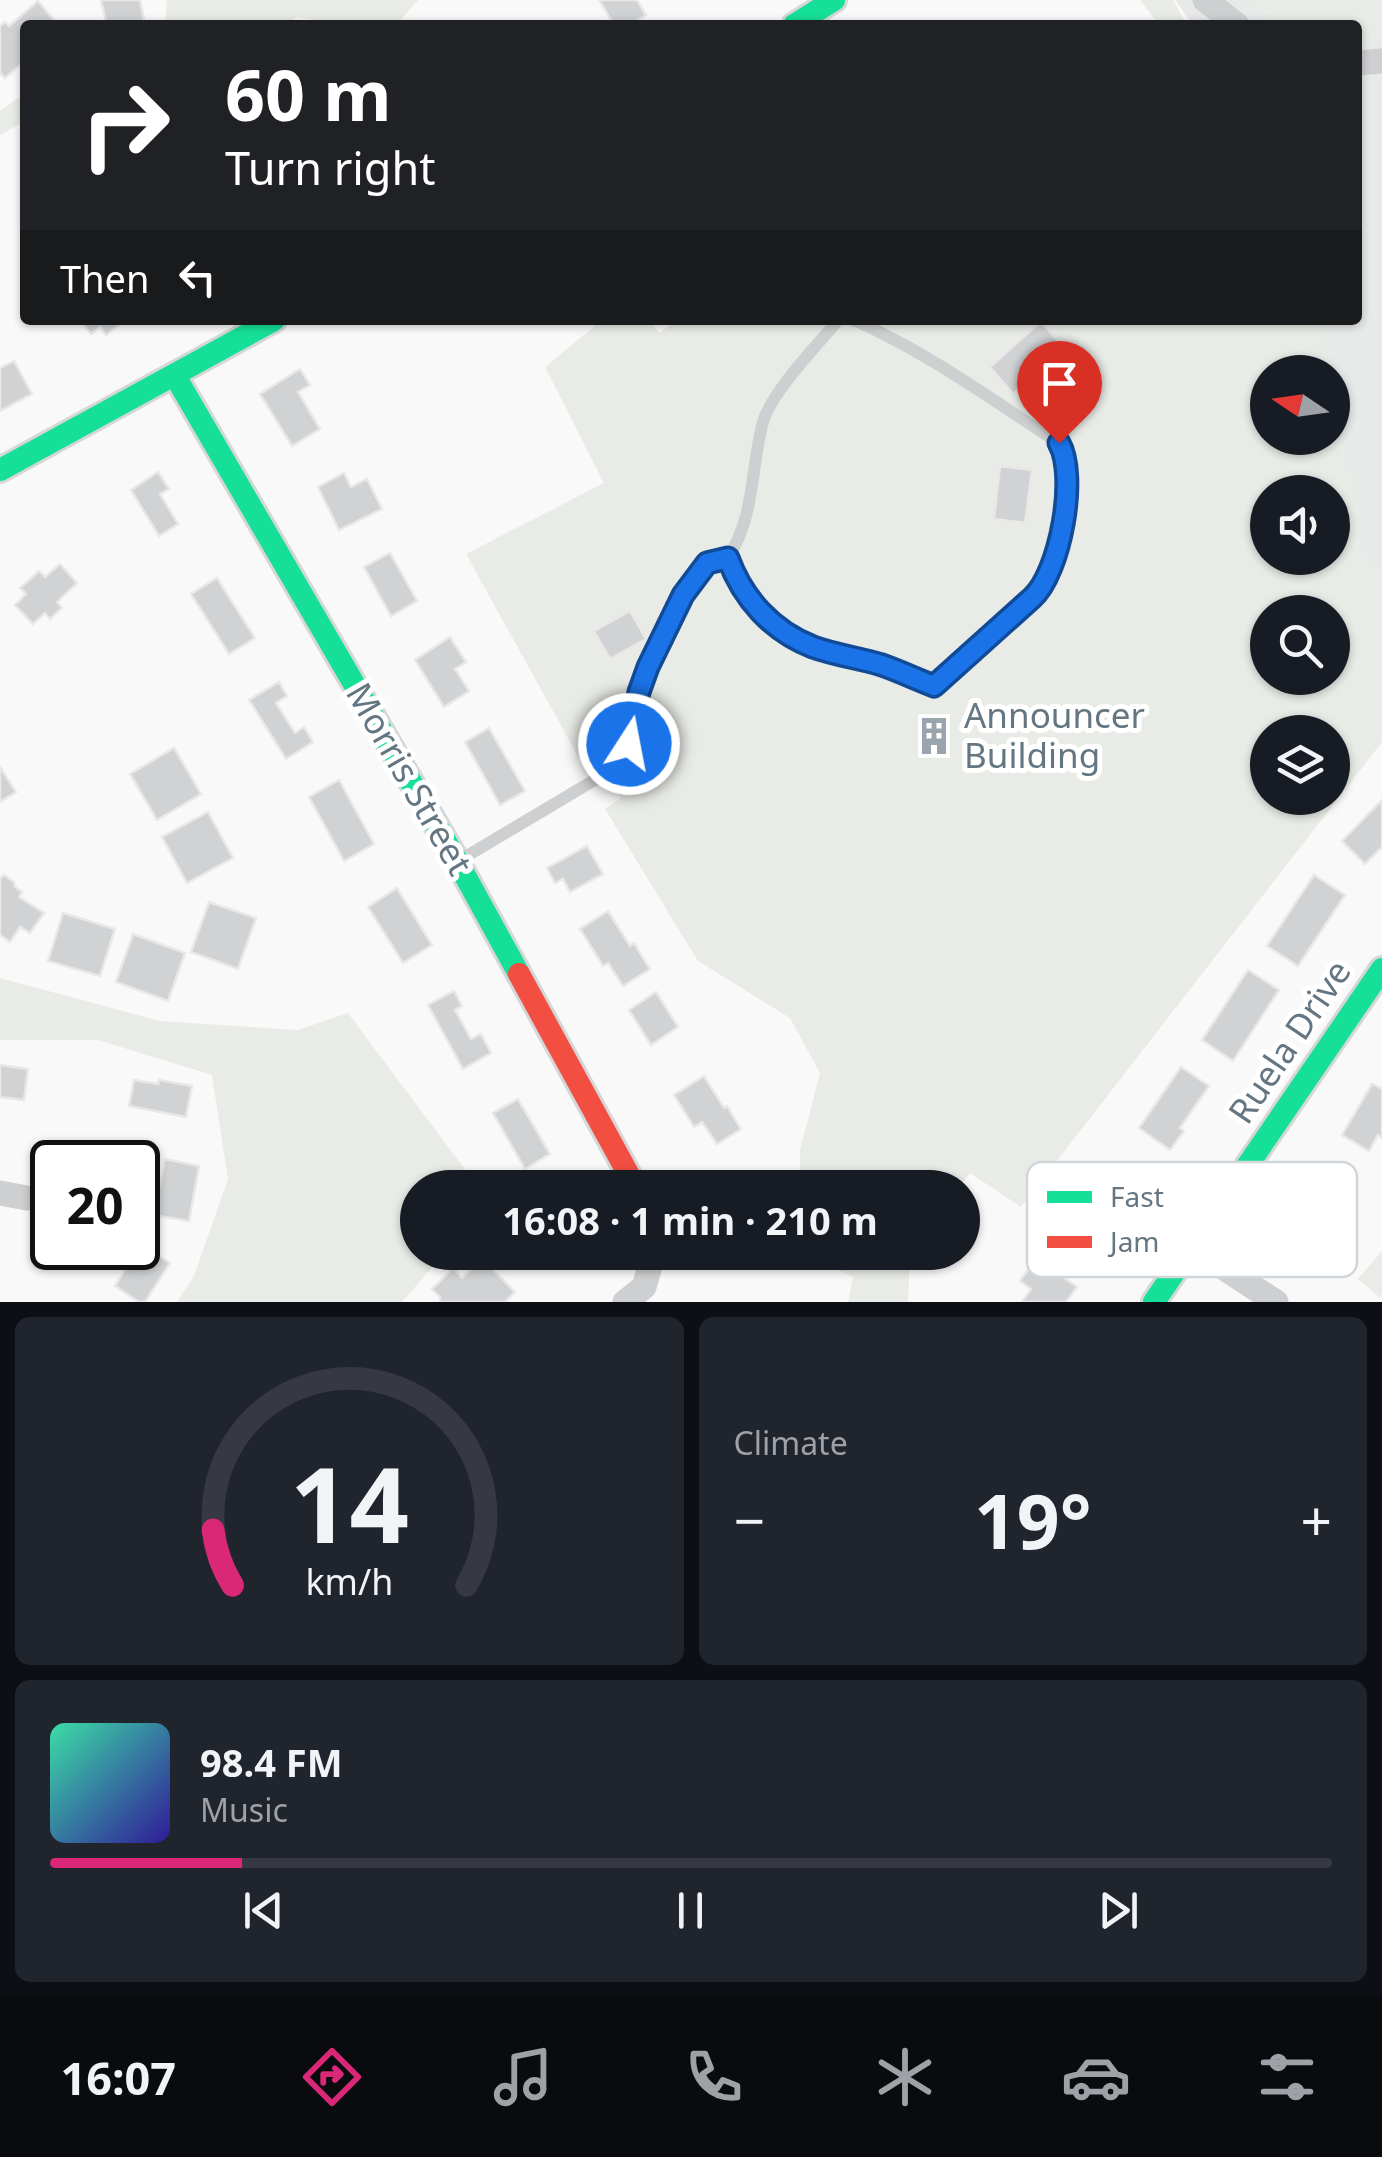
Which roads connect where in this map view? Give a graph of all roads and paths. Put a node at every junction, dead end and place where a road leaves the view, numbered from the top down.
1 (834, 0) edge
2 (1206, 0) edge
3 (802, 20) edge
4 (1231, 20) edge
5 (265, 325) edge
6 (834, 325) edge
7 (866, 325) edge
8 (174, 376) junction
9 (0, 470) edge
10 (728, 558) junction
11 (458, 861) junction
12 (1382, 970) edge
13 (1250, 1162) edge
14 (626, 1170) edge
15 (0, 1193) edge
16 (27, 1198) dead end
17 (649, 1270) edge
18 (1171, 1277) edge
19 (1238, 1277) edge
20 (625, 1302) edge
21 (1154, 1302) edge
22 (1276, 1302) edge

1 - 3 street
2 - 4 street
5 - 8 street
6 - 10 lane
7 - 10 lane
8 - 9 street
8 - 11 street, Morris Street
10 - 11 lane
11 - 14 street, Morris Street
12 - 13 street, Ruela Drive
15 - 16 street
17 - 20 street
18 - 21 street, Ruela Drive
19 - 22 street

